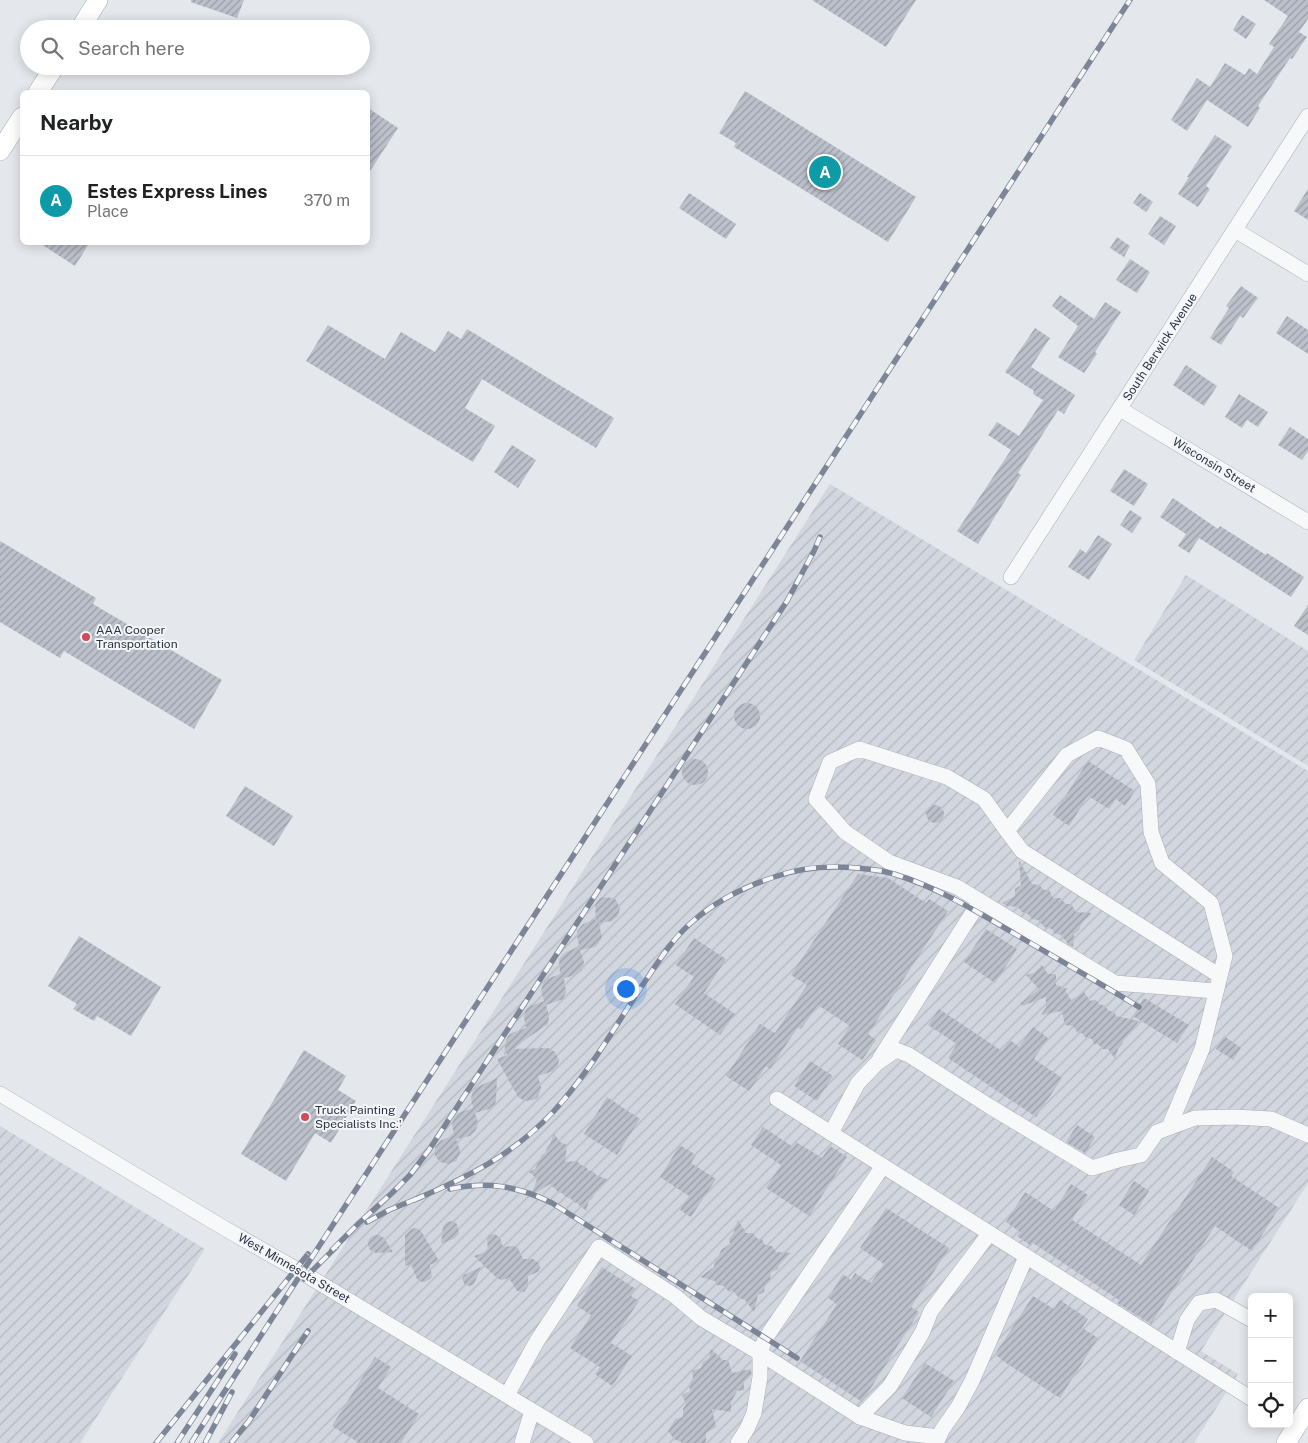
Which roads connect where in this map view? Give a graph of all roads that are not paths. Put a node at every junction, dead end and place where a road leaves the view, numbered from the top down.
1 (95, 1) edge
2 (85, 20) edge
3 (49, 75) edge
4 (39, 90) edge
5 (1308, 116) edge
6 (20, 120) edge
7 (0, 152) edge
8 (1235, 230) junction
9 (1308, 274) edge
10 (1120, 409) junction
11 (1308, 522) edge
12 (1011, 577) dead end
13 (1007, 831) junction
14 (980, 901) junction
15 (1220, 976) junction
16 (1216, 991) junction
17 (877, 1063) junction
18 (0, 1094) edge
19 (777, 1099) dead end
20 (1170, 1127) junction
21 (831, 1133) junction
22 (1308, 1135) edge
23 (883, 1166) junction
24 (989, 1234) junction
25 (1026, 1257) junction
26 (1248, 1318) edge
27 (1177, 1352) junction
28 (760, 1353) junction
29 (507, 1395) junction
30 (1248, 1395) edge
31 (1308, 1408) edge
32 (532, 1411) junction
33 (860, 1416) junction
34 (1290, 1431) edge
35 (938, 1440) edge
36 (522, 1443) edge
37 (586, 1443) edge
38 (738, 1443) edge

1 - 2 main road
3 - 4 main road
5 - 8 street, South Berwick Avenue
6 - 7 main road
8 - 9 street
8 - 10 street, South Berwick Avenue
10 - 11 street, Wisconsin Street
10 - 12 street, South Berwick Avenue
13 - 14 street
13 - 15 street
13 - 15 street
14 - 16 street
14 - 17 street
15 - 16 street
16 - 20 street
17 - 20 street
17 - 21 street
18 - 29 street, West Minnesota Street
19 - 21 street
20 - 22 street
21 - 23 street
23 - 24 street
23 - 28 street
24 - 25 street
24 - 33 street
25 - 27 street
25 - 35 street
26 - 27 street
27 - 30 street
28 - 29 street
28 - 33 street
28 - 38 street
29 - 32 street, West Minnesota Street
31 - 34 main road
32 - 36 street
32 - 37 street, West Minnesota Street
33 - 35 street

